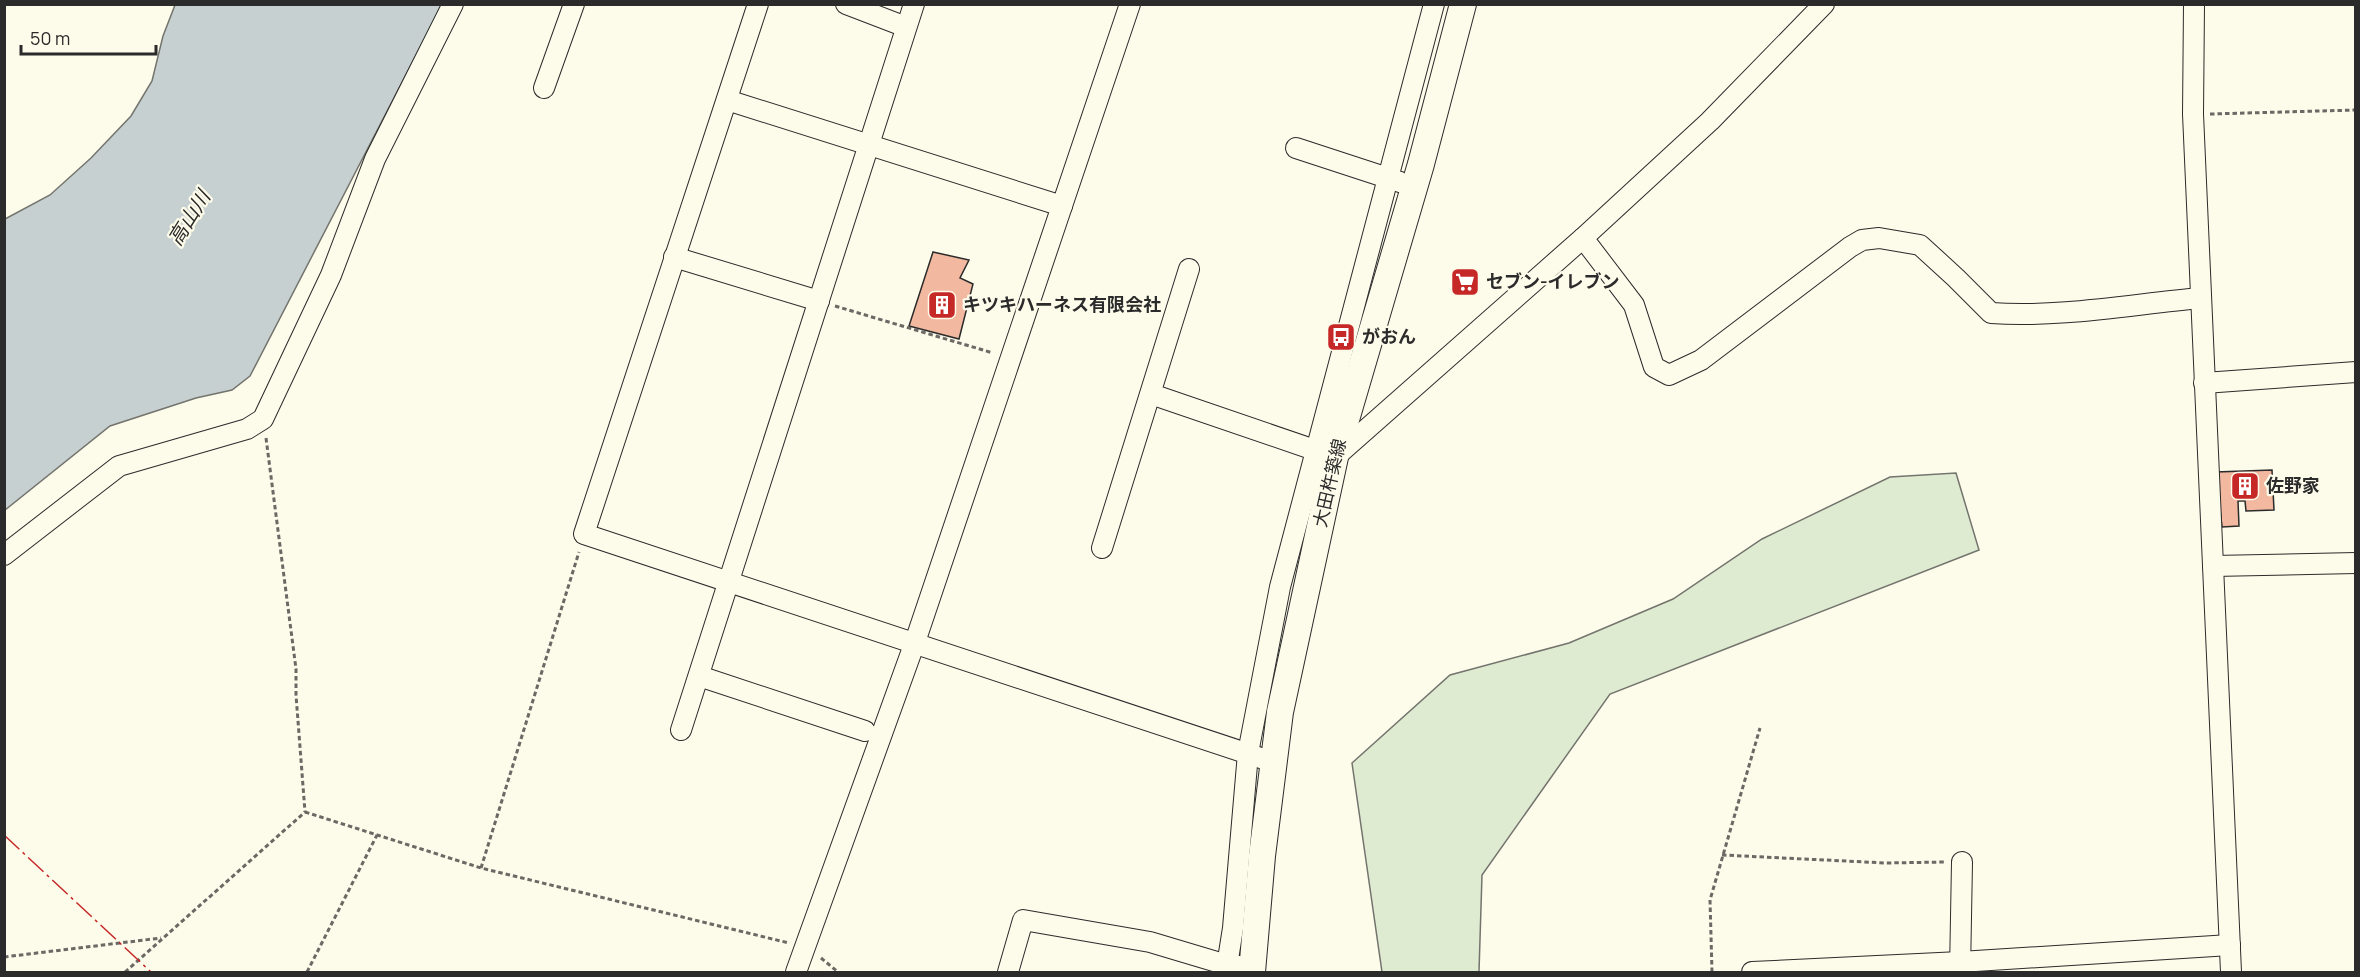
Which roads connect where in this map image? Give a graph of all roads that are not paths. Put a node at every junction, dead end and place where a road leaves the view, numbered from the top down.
1 (453, 4) edge
2 (574, 4) edge
3 (758, 4) edge
4 (846, 4) edge
5 (914, 4) edge
6 (1130, 4) edge
7 (1434, 4) edge
8 (1463, 4) edge
9 (1824, 4) edge
10 (2193, 4) edge
11 (906, 27) junction
12 (544, 88) dead end
13 (727, 100) junction
14 (870, 144) junction
15 (1296, 148) dead end
16 (1388, 178) junction
17 (1414, 187) junction
18 (1062, 206) junction
19 (1583, 238) junction
20 (674, 257) junction
21 (1189, 269) dead end
22 (2201, 298) junction
23 (819, 301) junction
24 (2355, 372) edge
25 (2204, 383) junction
26 (1151, 394) junction
27 (1326, 454) junction
28 (1102, 548) dead end
29 (4, 555) edge
30 (2355, 563) edge
31 (2214, 566) junction
32 (730, 581) junction
33 (915, 642) junction
34 (699, 676) junction
35 (681, 730) dead end
36 (865, 731) dead end
37 (1248, 753) junction
38 (1273, 762) junction
39 (1962, 862) road end
40 (2230, 945) junction
41 (1960, 967) edge
42 (1227, 968) edge
43 (1253, 970) edge
44 (796, 972) edge
45 (1008, 972) edge
46 (1752, 972) edge
47 (2231, 972) edge

1 - 29 street
2 - 12 street
3 - 13 street
4 - 11 street
5 - 11 street
6 - 18 street
7 - 16 street
8 - 17 main road, 大田杵築線
9 - 19 street
10 - 22 street
11 - 14 street
13 - 14 street
13 - 20 street
14 - 18 street
14 - 23 street
15 - 16 street
16 - 17 street
16 - 27 street
17 - 27 main road, 大田杵築線
18 - 33 street
19 - 22 street
19 - 27 street
20 - 23 street
20 - 32 street
21 - 26 street
22 - 25 street
23 - 32 street
24 - 25 street
25 - 31 street
26 - 27 street
26 - 28 street
27 - 37 street
27 - 38 main road, 大田杵築線
30 - 31 street
31 - 40 street
32 - 33 street
32 - 34 street
33 - 37 street
33 - 44 street
34 - 35 street
34 - 36 street
37 - 38 street
37 - 42 street
38 - 43 main road, 大田杵築線
39 - 41 street
40 - 41 street
40 - 47 street
41 - 46 street
42 - 43 street
42 - 45 street

